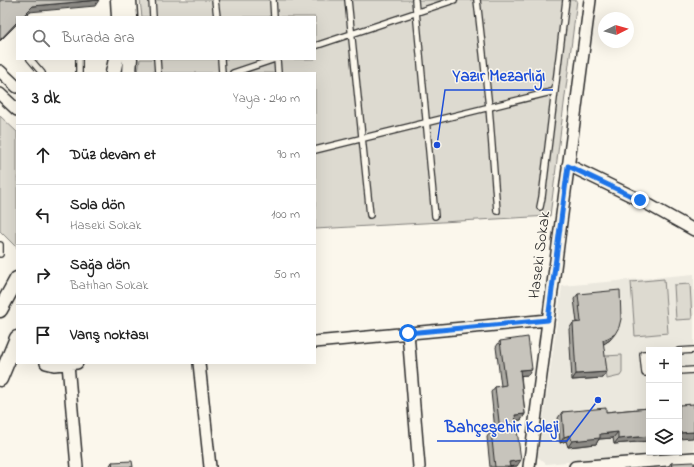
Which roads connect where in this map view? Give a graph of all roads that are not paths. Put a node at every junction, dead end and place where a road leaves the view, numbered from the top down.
1 (118, 0) edge
2 (129, 0) edge
3 (152, 0) edge
4 (215, 0) edge
5 (273, 0) edge
6 (348, 0) edge
7 (415, 0) edge
8 (454, 0) edge
9 (477, 0) edge
10 (566, 0) edge
11 (590, 0) edge
12 (416, 12) junction
13 (119, 16) edge
14 (130, 16) edge
15 (153, 16) edge
16 (217, 16) edge
17 (274, 16) edge
18 (352, 34) junction
19 (316, 46) edge
20 (31, 60) edge
21 (79, 60) edge
22 (116, 60) edge
23 (130, 60) edge
24 (156, 60) edge
25 (221, 60) edge
26 (273, 60) edge
27 (276, 60) edge
28 (0, 70) edge
29 (41, 72) edge
30 (79, 72) edge
31 (113, 72) edge
32 (129, 72) edge
33 (158, 72) edge
34 (222, 72) edge
35 (236, 72) edge
36 (278, 72) edge
37 (16, 86) edge
38 (555, 91) junction
39 (0, 94) edge
40 (489, 107) junction
41 (16, 109) edge
42 (426, 122) junction
43 (362, 137) junction
44 (316, 150) edge
45 (568, 166) junction
46 (540, 206) dead end
47 (497, 211) dead end
48 (370, 215) dead end
49 (435, 216) dead end
50 (694, 230) edge
51 (0, 244) edge
52 (0, 254) edge
53 (16, 281) edge
54 (0, 310) edge
55 (548, 320) junction
56 (408, 333) junction
57 (16, 342) edge
58 (316, 342) edge
59 (694, 350) edge
60 (682, 351) edge
61 (646, 354) edge
62 (13, 355) edge
63 (50, 364) edge
64 (63, 364) edge
65 (72, 364) edge
66 (199, 364) edge
67 (694, 370) edge
68 (682, 371) edge
69 (646, 373) edge
70 (0, 379) edge
71 (694, 458) edge
72 (77, 467) edge
73 (210, 467) edge
74 (419, 467) edge
75 (529, 467) edge
76 (575, 467) edge

1 - 13 street
2 - 14 street
3 - 15 lane
4 - 16 lane
5 - 17 lane
6 - 18 lane
7 - 12 lane
8 - 12 lane
9 - 40 lane
10 - 38 lane
11 - 45 street, Haseki Sokak
12 - 18 lane
12 - 42 lane
18 - 19 lane
18 - 43 lane
20 - 29 lane
21 - 30 lane
22 - 31 street
23 - 32 street
24 - 33 lane
25 - 34 lane
26 - 35 lane
27 - 36 lane
28 - 37 street
38 - 40 lane
38 - 46 lane
39 - 41 street
40 - 42 lane
40 - 47 lane
42 - 43 lane
42 - 49 lane
43 - 44 lane
43 - 48 lane
45 - 50 street
45 - 55 street, Haseki Sokak
51 - 52 lane
53 - 54 street
55 - 56 street
55 - 75 street, Haseki Sokak
56 - 58 street
56 - 74 street
57 - 62 street
59 - 60 lane
61 - 69 lane
62 - 70 street
63 - 64 street
65 - 72 street
66 - 73 street
67 - 68 lane
71 - 76 street

